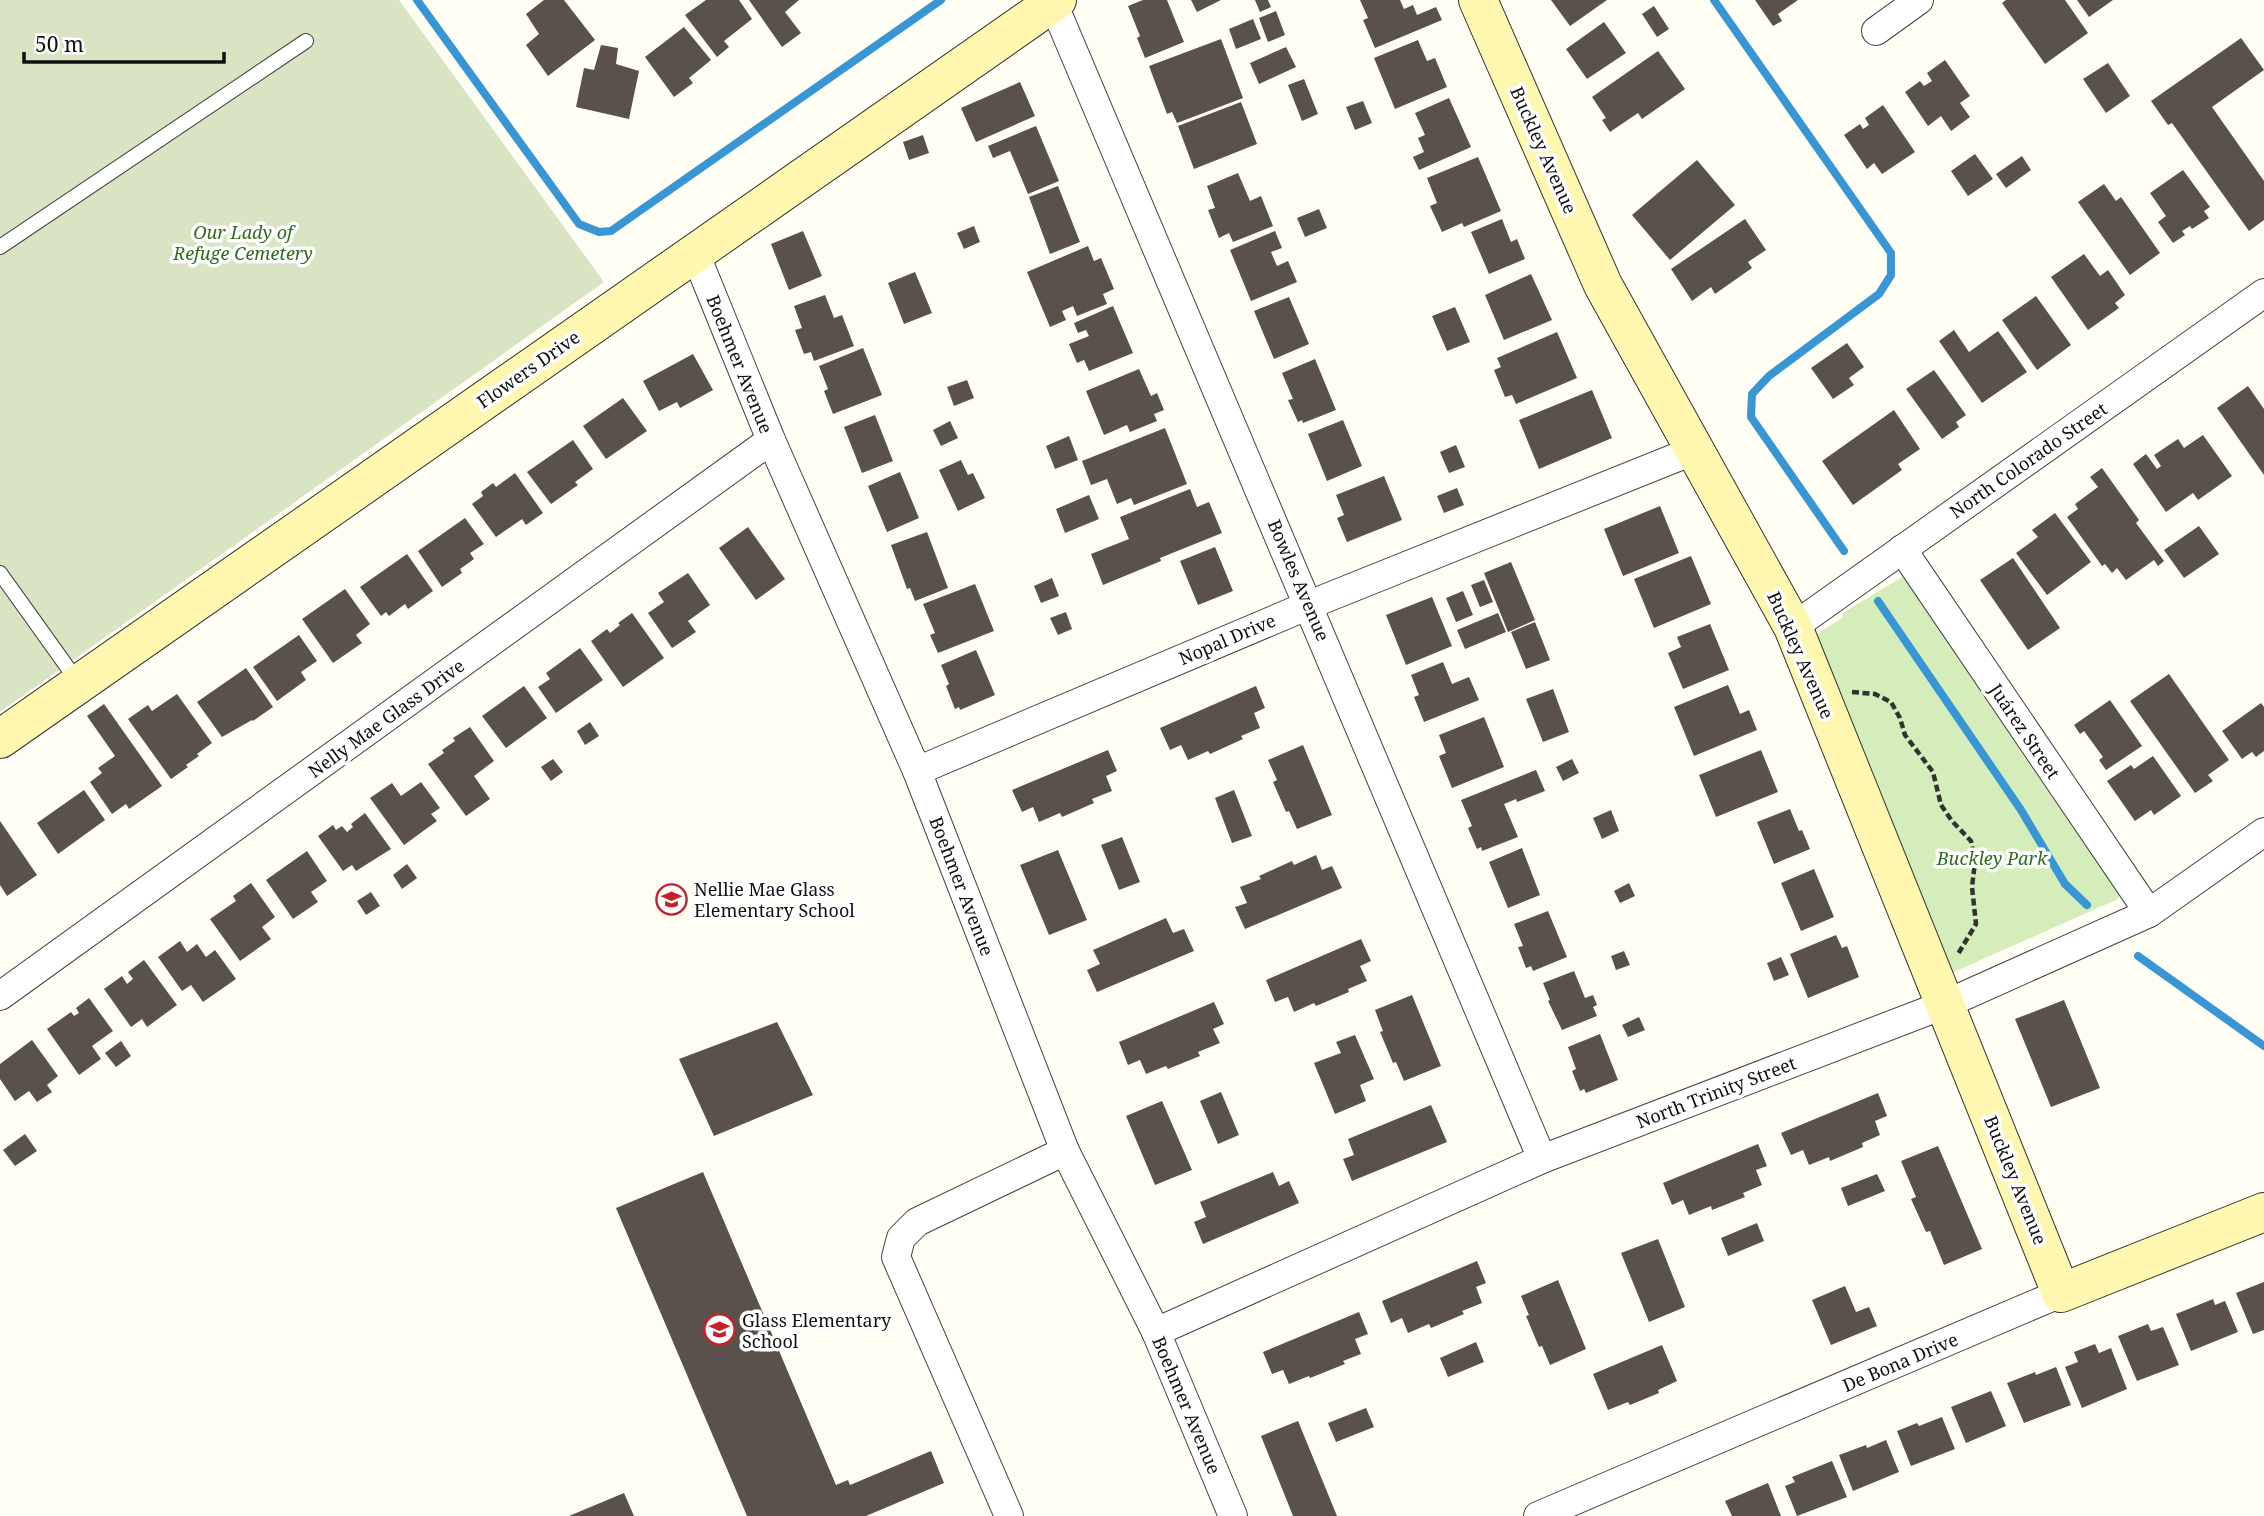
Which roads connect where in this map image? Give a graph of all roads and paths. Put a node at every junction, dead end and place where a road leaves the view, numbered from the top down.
1 (1478, 0) edge
2 (1919, 0) edge
3 (1055, 1) edge
4 (1876, 31) dead end
5 (306, 41) dead end
6 (0, 247) edge
7 (695, 253) junction
8 (2264, 293) edge
9 (771, 440) junction
10 (1695, 450) junction
11 (1902, 549) junction
12 (0, 573) edge
13 (1309, 604) junction
14 (1793, 627) junction
15 (78, 682) junction
16 (1850, 692) dead end
17 (0, 738) edge
18 (917, 771) junction
19 (2264, 832) edge
20 (2149, 913) junction
21 (1958, 955) dead end
22 (0, 996) edge
23 (1946, 1004) junction
24 (1065, 1151) junction
25 (1542, 1159) junction
26 (2264, 1212) edge
27 (2061, 1293) junction
28 (1156, 1332) junction
29 (1009, 1516) edge
30 (1233, 1516) edge
31 (1538, 1516) edge

1 - 10 street, Buckley Avenue
2 - 4 street
3 - 7 street, Flowers Drive
3 - 13 street, Bowles Avenue
5 - 6 lane
7 - 9 street, Boehmer Avenue
7 - 15 street, Flowers Drive
8 - 11 street, North Colorado Street
9 - 18 street, Boehmer Avenue
9 - 22 street, Nelly Mae Glass Drive
10 - 13 street, Nopal Drive
10 - 14 street, Buckley Avenue
11 - 14 street, North Colorado Street
11 - 20 street, Juárez Street
12 - 15 lane
13 - 18 street, Nopal Drive
13 - 25 street, Bowles Avenue
14 - 23 street, Buckley Avenue
15 - 17 street, Flowers Drive
16 - 21 path
18 - 24 street, Boehmer Avenue
19 - 20 street, North Trinity Street
20 - 23 street, North Trinity Street
23 - 25 street, North Trinity Street
23 - 27 street, Buckley Avenue
24 - 28 street, Boehmer Avenue
24 - 29 street
25 - 28 street, North Trinity Street
26 - 27 street, De Bona Drive
27 - 31 street, De Bona Drive
28 - 30 street, Boehmer Avenue

